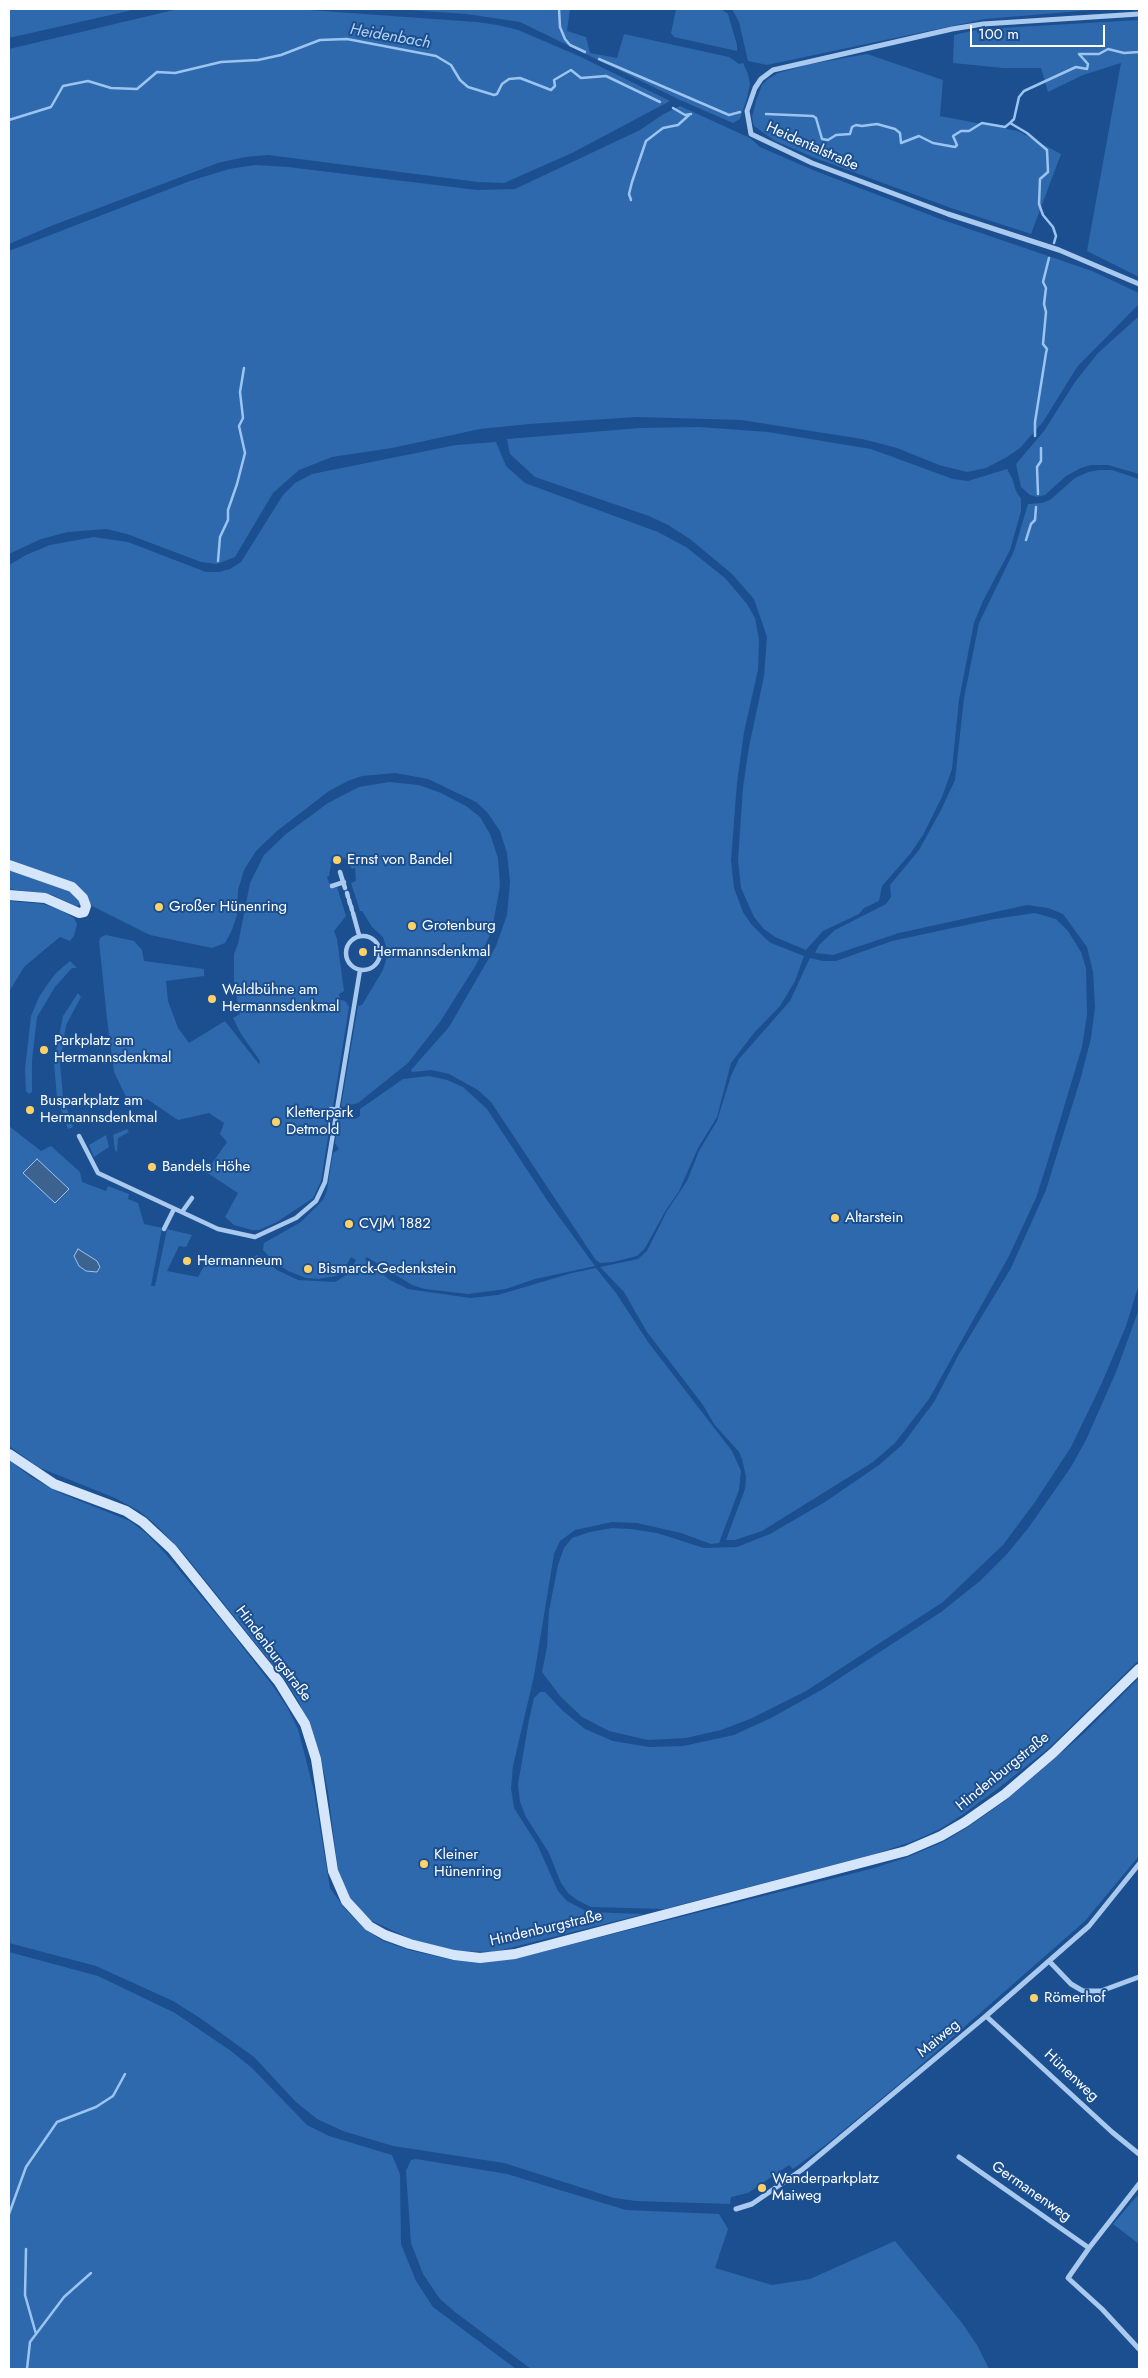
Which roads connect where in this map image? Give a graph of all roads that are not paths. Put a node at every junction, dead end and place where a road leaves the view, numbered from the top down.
1 (1139, 14) edge
2 (1139, 284) edge
3 (9, 865) edge
4 (340, 872) dead end
5 (344, 882) junction
6 (332, 886) dead end
7 (9, 895) edge
8 (359, 935) junction
9 (360, 970) junction
10 (79, 1136) dead end
11 (192, 1198) dead end
12 (174, 1209) junction
13 (182, 1212) junction
14 (164, 1229) dead end
15 (255, 1237) junction
16 (257, 1244) dead end
17 (9, 1454) edge
18 (1139, 1669) edge
19 (1139, 1864) edge
20 (1049, 1961) junction
21 (1139, 1977) edge
22 (986, 2016) junction
23 (1139, 2154) edge
24 (959, 2156) dead end
25 (1139, 2184) edge
26 (736, 2209) dead end
27 (1088, 2248) junction
28 (1139, 2349) edge

1 - 2 street, Heidentalstraße
3 - 7 main road
4 - 5 street
5 - 6 street
5 - 8 street
8 - 9 street
8 - 9 street
9 - 15 street
10 - 12 street
11 - 13 street
12 - 13 street
12 - 14 street
13 - 15 street
15 - 16 street
17 - 18 main road, Hindenburgstraße
19 - 20 street, Maiweg
20 - 21 street
20 - 22 street, Maiweg
22 - 23 street, Hünenweg
22 - 26 street, Maiweg
24 - 27 street, Germanenweg
25 - 27 street
27 - 28 street

